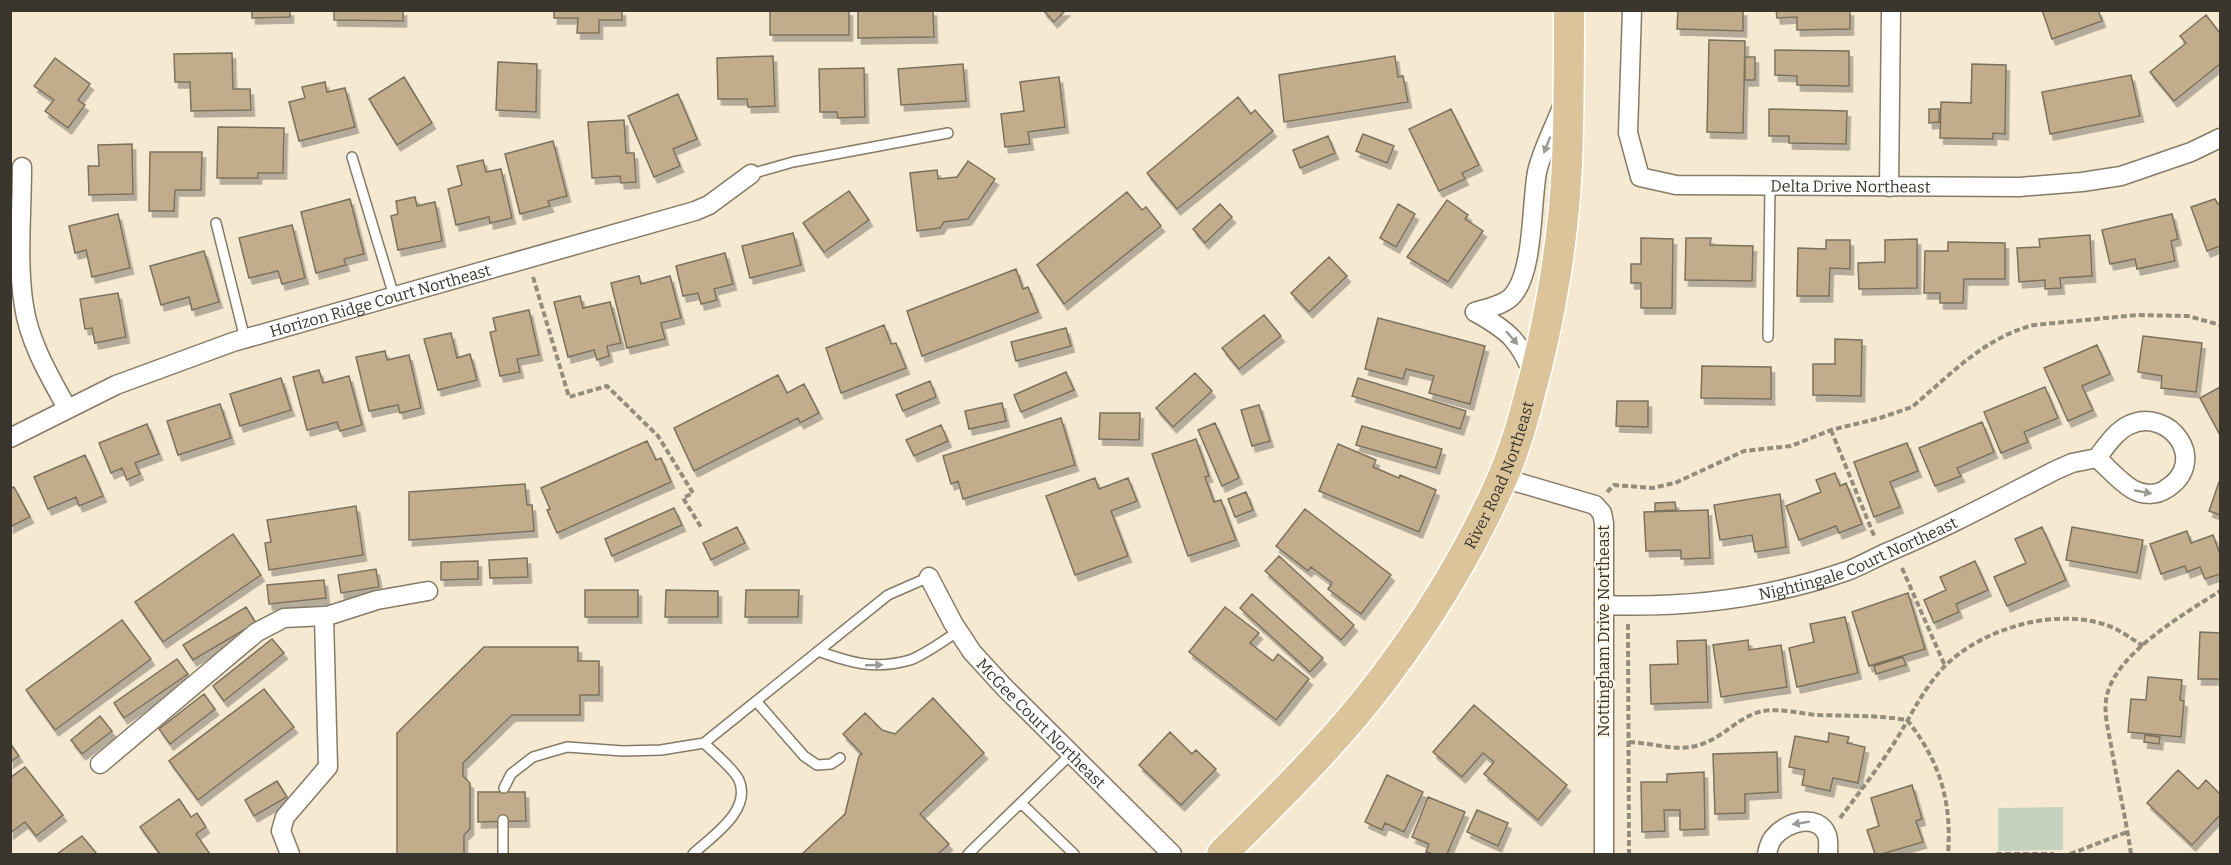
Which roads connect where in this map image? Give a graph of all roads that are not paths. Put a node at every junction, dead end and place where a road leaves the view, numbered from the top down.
1 (1569, 10) edge
2 (1632, 10) edge
3 (1909, 10) edge
4 (1891, 13) edge
5 (1568, 90) junction
6 (948, 133) dead end
7 (2220, 138) edge
8 (352, 158) dead end
9 (22, 168) dead end
10 (751, 174) joint
11 (1770, 186) junction
12 (1889, 188) junction
13 (216, 223) dead end
14 (394, 296) junction
15 (1768, 337) dead end
16 (245, 339) junction
17 (1534, 378) junction
18 (67, 408) junction
19 (10, 438) edge
20 (2097, 458) junction
21 (1503, 478) junction
22 (929, 577) joint
23 (428, 591) dead end
24 (1604, 605) junction
25 (325, 616) junction
26 (958, 631) junction
27 (818, 651) junction
28 (756, 701) junction
29 (704, 743) junction
30 (1071, 754) junction
31 (840, 758) dead end
32 (100, 764) dead end
33 (504, 788) dead end
34 (1021, 803) junction
35 (503, 820) dead end
36 (972, 853) edge
37 (290, 855) edge
38 (503, 855) edge
39 (693, 855) edge
40 (1074, 855) edge
41 (1172, 855) edge
42 (1222, 855) edge
43 (1604, 855) edge
44 (1767, 855) edge
45 (1828, 855) edge

1 - 5 main road, River Road Northeast
2 - 11 street, Delta Drive Northeast
3 - 4 street
4 - 12 street
5 - 17 main road, River Road Northeast
5 -> 17 street
6 - 10 lane
7 - 12 street, Delta Drive Northeast
8 - 14 lane
9 - 18 street
10 - 14 street, Horizon Ridge Court Northeast
11 - 12 street, Delta Drive Northeast
11 - 15 lane
13 - 16 lane
14 - 16 street, Horizon Ridge Court Northeast
16 - 18 street, Horizon Ridge Court Northeast
17 - 21 main road, River Road Northeast
18 - 19 street, Horizon Ridge Court Northeast
20 -> 20 street
20 - 24 street, Nightingale Court Northeast
21 - 24 street, Nottingham Drive Northeast
21 - 42 main road, River Road Northeast
22 - 26 street, McGee Court Northeast
22 - 27 lane
23 - 25 street
24 - 43 street, Nottingham Drive Northeast
25 - 32 street
25 - 37 street
27 -> 26 lane
26 - 30 street, McGee Court Northeast
27 - 28 lane
28 - 29 lane
28 - 31 lane
29 - 33 lane
29 - 39 lane
30 - 34 lane
30 - 41 street, McGee Court Northeast
34 - 36 lane
34 - 40 lane
35 - 38 lane
45 -> 44 street

